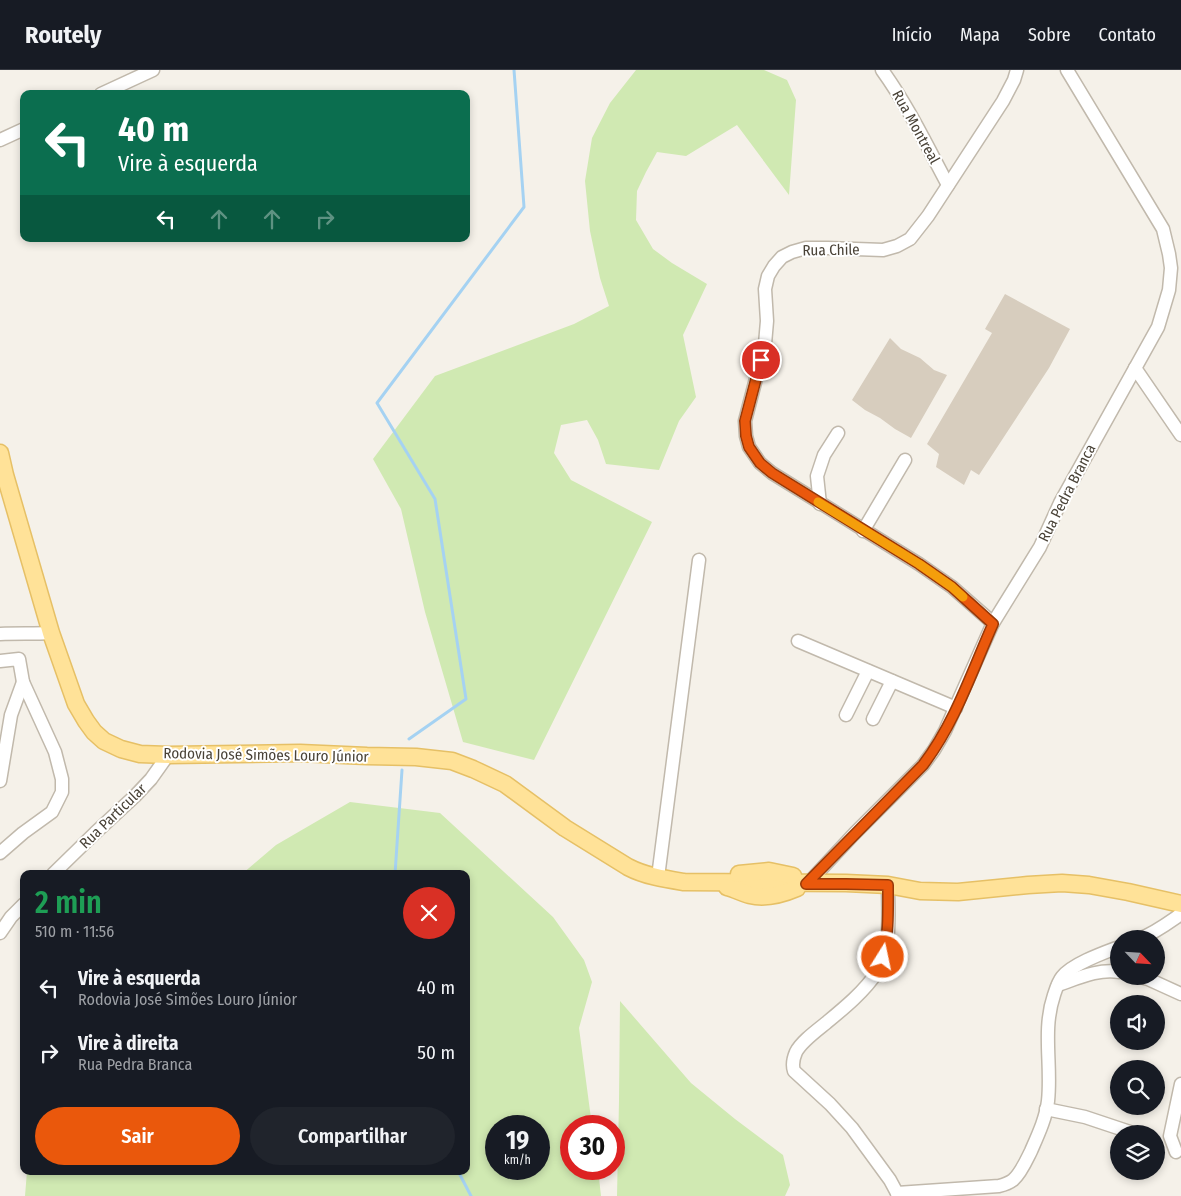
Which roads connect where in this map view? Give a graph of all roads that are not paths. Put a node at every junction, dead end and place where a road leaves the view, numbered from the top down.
1 (153, 70) edge
2 (882, 70) edge
3 (1017, 70) edge
4 (1067, 70) edge
5 (110, 90) edge
6 (20, 131) edge
7 (0, 140) edge
8 (948, 185) junction
9 (1170, 281) junction
10 (1181, 293) edge
11 (1135, 368) junction
12 (838, 433) dead end
13 (1181, 435) edge
14 (0, 453) edge
15 (905, 460) dead end
16 (820, 504) junction
17 (863, 531) junction
18 (699, 560) dead end
19 (993, 624) junction
20 (51, 633) junction
21 (0, 634) edge
22 (798, 641) dead end
23 (0, 661) edge
24 (868, 671) junction
25 (892, 681) junction
26 (23, 682) junction
27 (956, 708) junction
28 (846, 714) dead end
29 (873, 719) dead end
30 (168, 755) junction
31 (0, 781) edge
32 (0, 853) edge
33 (57, 870) edge
34 (658, 877) junction
35 (706, 882) junction
36 (806, 884) junction
37 (888, 885) junction
38 (1181, 904) edge
39 (20, 908) edge
40 (1181, 914) edge
41 (1157, 930) edge
42 (0, 933) edge
43 (1110, 950) edge
44 (1110, 971) edge
45 (1058, 985) junction
46 (1161, 985) edge
47 (1181, 994) edge
48 (1181, 1084) edge
49 (1179, 1105) edge
50 (1046, 1109) junction
51 (1110, 1125) edge
52 (1176, 1152) dead end
53 (1003, 1191) edge
54 (898, 1194) edge

1 - 5 street
2 - 8 street, Rua Montreal
3 - 8 street, Rua Chile
4 - 9 street, Rua Pedra Branca
6 - 7 street
8 - 16 street, Rua Chile
9 - 10 street
9 - 11 street, Rua Pedra Branca
11 - 13 street
11 - 19 street, Rua Pedra Branca
12 - 16 street
14 - 20 main road, Rodovia José Simões Louro Júnior
15 - 17 street
16 - 17 street, Rua Chile
17 - 19 street, Rua Chile
18 - 34 street
19 - 27 street, Rua Pedra Branca
20 - 21 street
20 - 30 main road, Rodovia José Simões Louro Júnior
22 - 24 street
23 - 26 street
24 - 25 street
24 - 28 street
25 - 27 street
25 - 29 street
26 - 31 street
26 - 32 street
27 - 36 street, Rua Pedra Branca
30 - 33 street, Rua Particular
30 - 34 main road, Rodovia José Simões Louro Júnior
34 - 35 main road, Rodovia José Simões Louro Júnior
35 - 36 main road, Rodovia José Simões Louro Júnior
35 - 36 main road, Rodovia José Simões Louro Júnior
36 - 37 main road, Rodovia José Simões Louro Júnior
37 - 38 main road, Rodovia José Simões Louro Júnior
37 - 54 street
39 - 42 street
40 - 41 street
43 - 45 street
44 - 45 street
45 - 50 street
46 - 47 street
48 - 49 street
49 - 52 street
50 - 51 street
50 - 53 street
53 - 54 street

